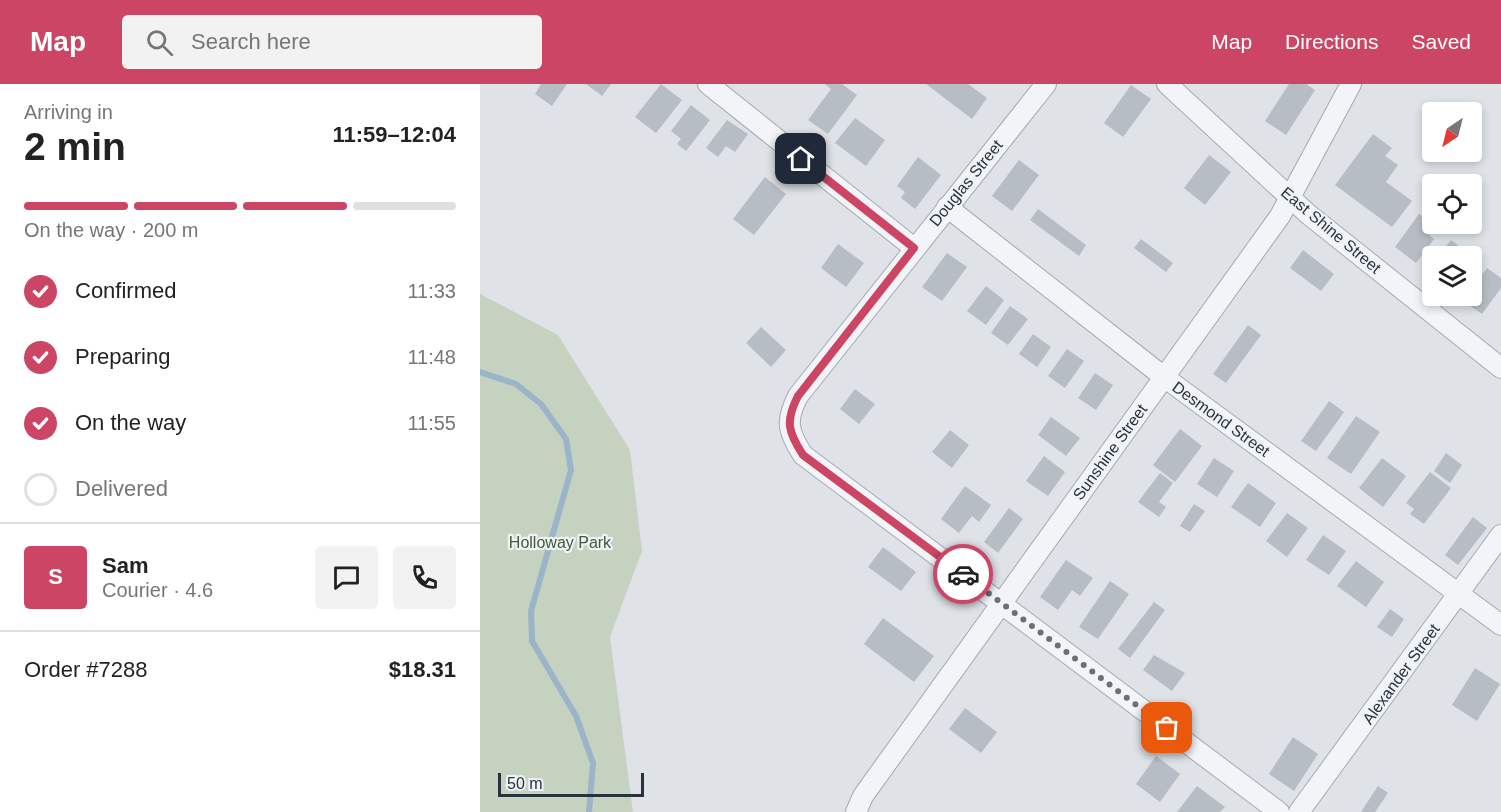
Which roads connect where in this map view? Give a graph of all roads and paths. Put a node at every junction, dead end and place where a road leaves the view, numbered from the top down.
1 (708, 84) edge
2 (1046, 84) edge
3 (1167, 84) edge
4 (1352, 84) edge
5 (1290, 196) junction
6 (947, 207) junction
7 (914, 248) junction
8 (1501, 368) edge
9 (1164, 378) junction
10 (1501, 535) edge
11 (1459, 594) junction
12 (1000, 602) junction
13 (1501, 625) edge
14 (856, 812) edge
15 (1279, 812) edge
16 (1299, 812) edge

1 - 7 street
2 - 6 street, Douglas Street
3 - 5 street, East Shine Street
4 - 5 street, Sunshine Street
5 - 8 street, East Shine Street
5 - 9 street, Sunshine Street
6 - 7 street, Douglas Street
6 - 9 street, Desmond Street
7 - 12 street, Douglas Street
9 - 11 street, Desmond Street
9 - 12 street, Sunshine Street
10 - 11 street, Alexander Street
11 - 13 street, Desmond Street
11 - 16 street, Alexander Street
12 - 14 street, Sunshine Street
12 - 15 street

